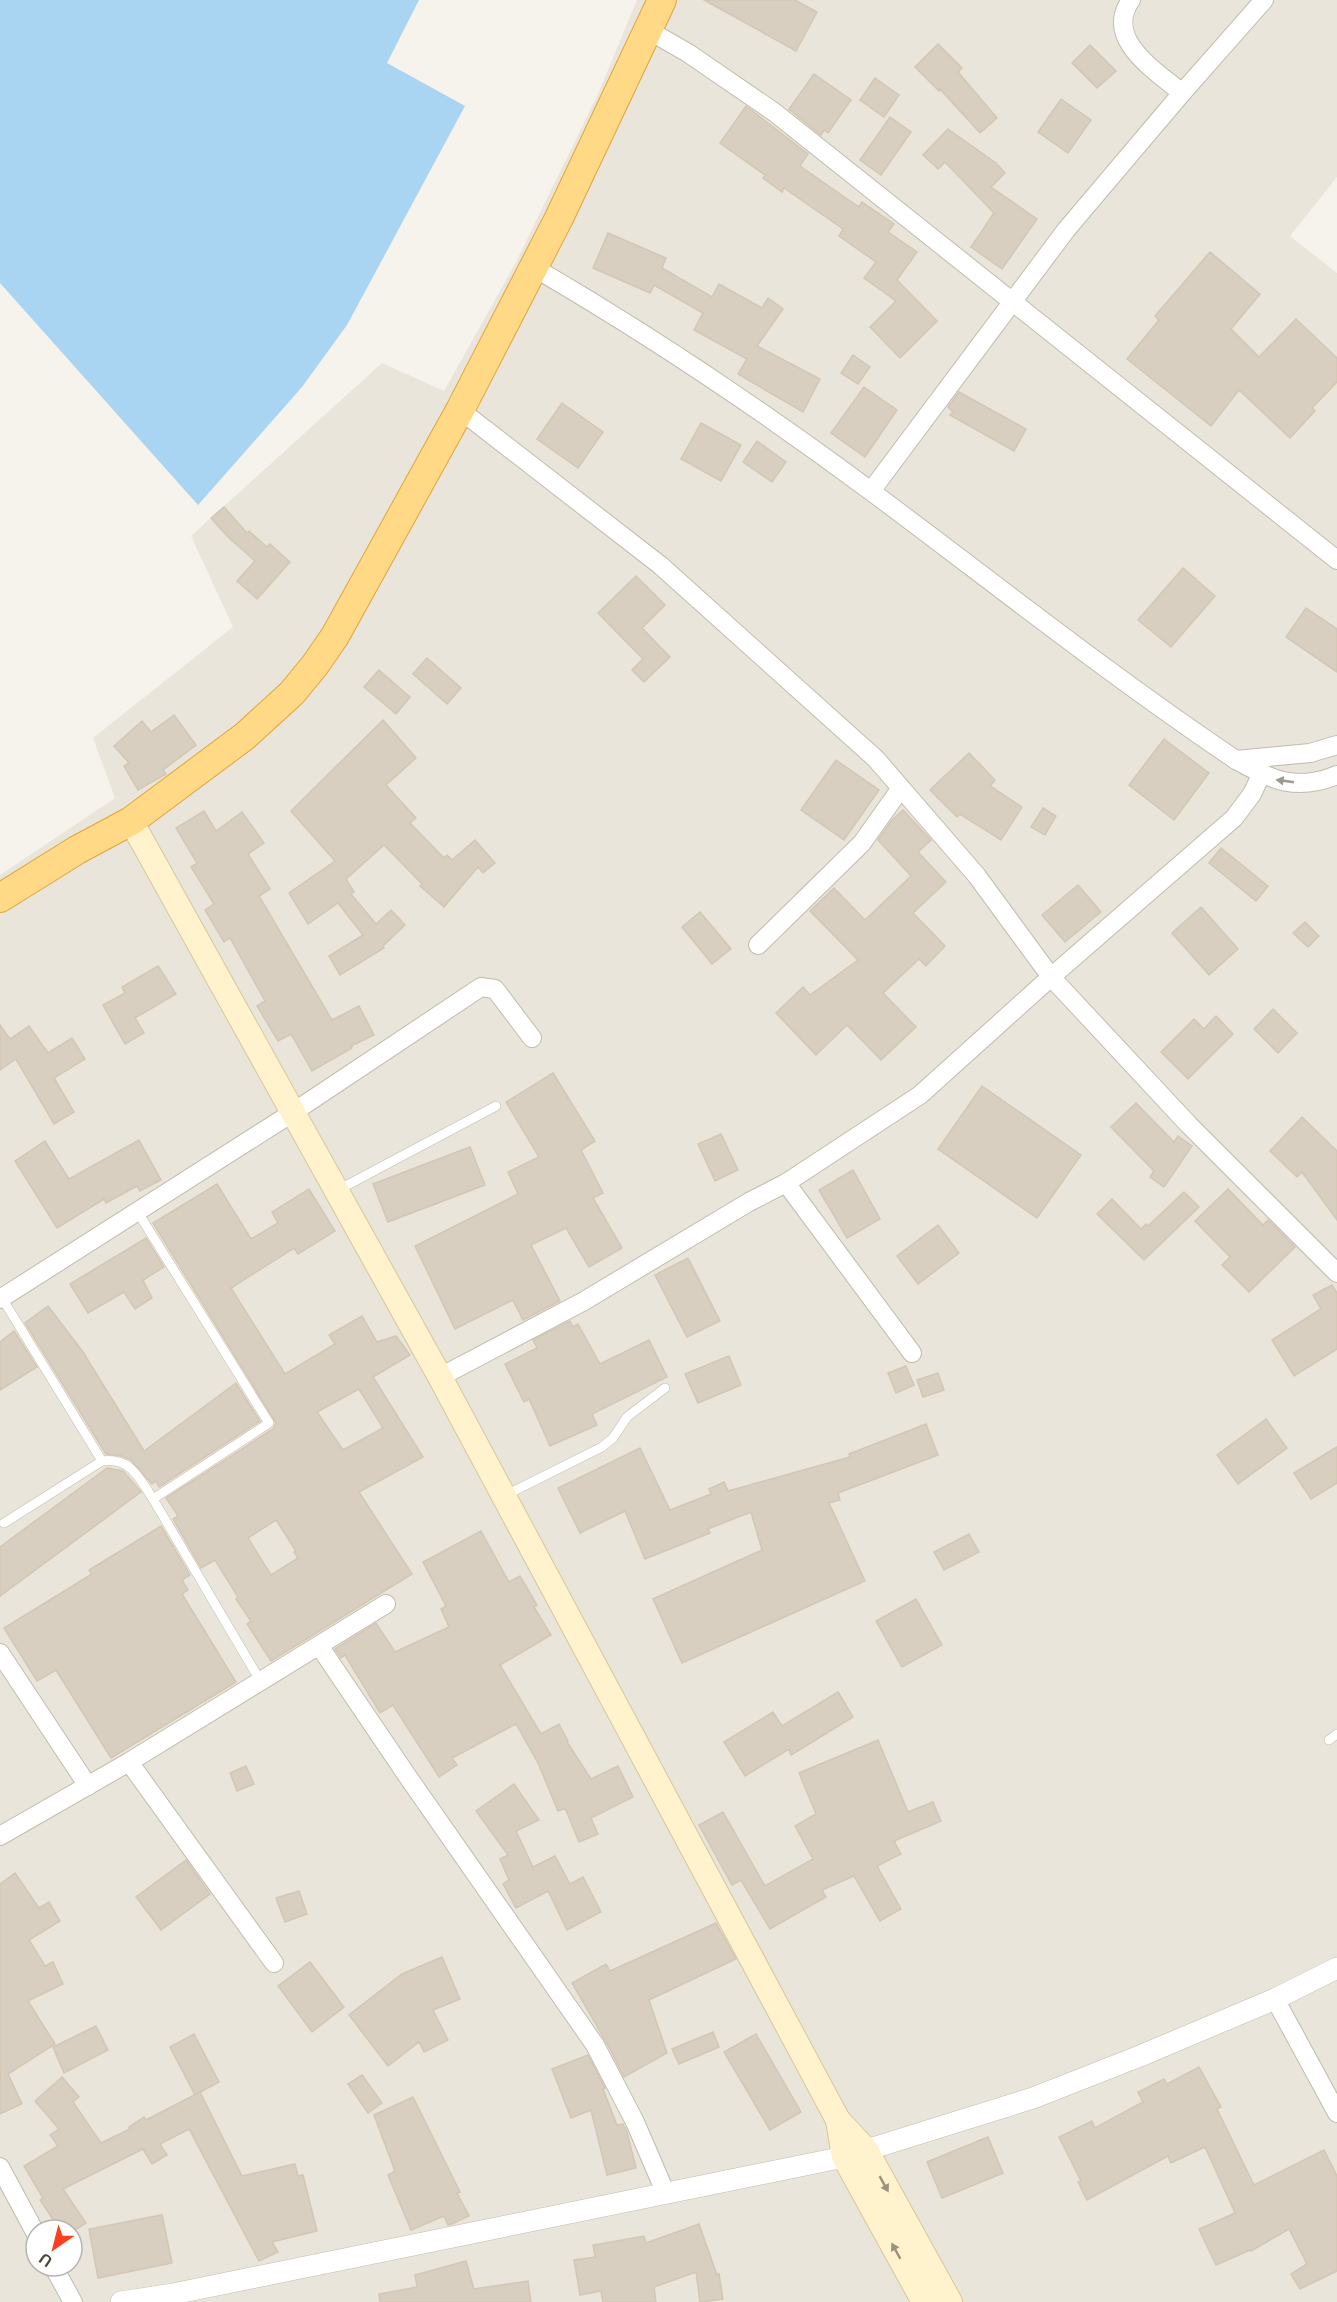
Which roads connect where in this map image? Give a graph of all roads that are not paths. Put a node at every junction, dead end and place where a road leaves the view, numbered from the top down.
1 (662, 0) edge
2 (1131, 0) edge
3 (1264, 0) edge
4 (648, 30) junction
5 (1182, 93) junction
6 (533, 267) junction
7 (1012, 301) junction
8 (460, 410) junction
9 (871, 491) junction
10 (1337, 560) edge
11 (1337, 745) edge
12 (1236, 760) junction
13 (1261, 775) junction
14 (1336, 781) edge
15 (901, 788) junction
16 (130, 821) junction
17 (0, 898) edge
18 (758, 945) dead end
19 (1051, 977) junction
20 (532, 1038) dead end
21 (496, 1106) dead end
22 (292, 1113) junction
23 (786, 1183) junction
24 (336, 1191) junction
25 (137, 1212) junction
26 (1337, 1273) edge
27 (1, 1299) edge
28 (912, 1353) dead end
29 (440, 1377) junction
30 (665, 1388) dead end
31 (102, 1461) junction
32 (504, 1496) junction
33 (153, 1499) junction
34 (4, 1523) dead end
35 (386, 1604) dead end
36 (320, 1647) junction
37 (0, 1653) edge
38 (261, 1682) junction
39 (129, 1762) junction
40 (88, 1786) junction
41 (0, 1836) edge
42 (274, 1963) dead end
43 (1337, 1968) edge
44 (1275, 1999) junction
45 (1337, 2113) edge
46 (855, 2153) junction
47 (0, 2167) edge
48 (666, 2194) junction
49 (27, 2218) edge
50 (60, 2278) edge
51 (175, 2298) edge
52 (73, 2302) edge
53 (121, 2302) edge
54 (924, 2302) edge
55 (950, 2302) edge

1 - 4 highway
2 - 5 street
3 - 5 street
4 - 6 highway
4 - 7 street
5 - 7 street
6 - 8 highway
6 - 9 street
7 - 9 street
7 - 10 street
8 - 15 street
8 - 16 highway
9 - 12 street
11 - 12 street
12 - 13 street
14 -> 13 street
13 - 19 street
15 - 18 street
15 - 19 street
16 - 17 highway
16 - 22 main road
19 - 23 street
19 - 26 street
20 - 22 street
21 - 24 lane
22 - 24 main road
22 - 25 street
23 - 28 street
23 - 29 street
24 - 29 main road
25 - 27 street
25 - 33 lane
27 - 31 lane
29 - 32 main road
30 - 32 lane
31 - 33 lane
31 - 34 lane
32 - 46 main road
33 - 38 lane
35 - 36 street
36 - 38 street
36 - 48 street
37 - 40 street
38 - 39 street
39 - 40 street
39 - 42 street
40 - 41 street
43 - 44 street
44 - 45 street
44 - 46 street
46 - 48 street
54 -> 46 main road
46 -> 55 main road
47 - 49 street
48 - 51 street
50 - 52 street
51 - 53 street

